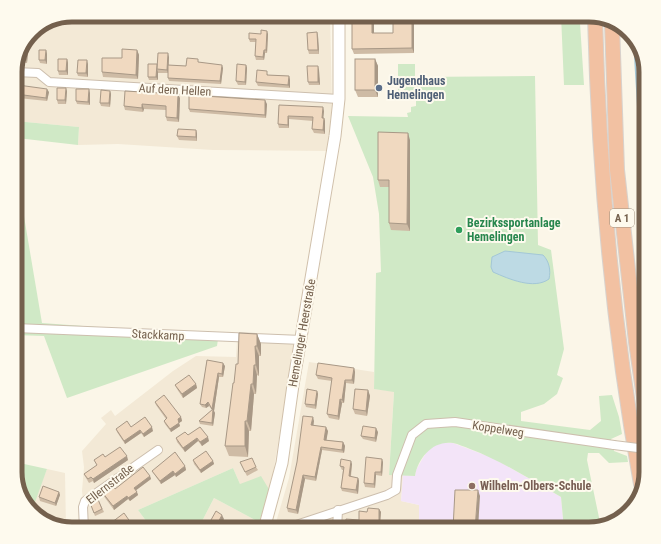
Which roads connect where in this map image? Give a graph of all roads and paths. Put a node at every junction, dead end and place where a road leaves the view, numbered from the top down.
1 (339, 22) edge
2 (595, 23) edge
3 (612, 28) edge
4 (22, 72) edge
5 (339, 100) junction
6 (22, 328) edge
7 (302, 340) junction
8 (639, 362) edge
9 (639, 448) edge
10 (158, 450) dead end
11 (639, 471) edge
12 (338, 510) junction
13 (84, 522) edge
14 (266, 522) edge
15 (304, 522) edge
16 (337, 522) edge

1 - 5 main road, Hemelinger Heerstraße
2 - 11 highway, A 1
3 - 8 highway, A 1
4 - 5 street, Auf dem Hellen
5 - 7 main road, Hemelinger Heerstraße
6 - 7 street, Stackkamp
7 - 14 main road, Hemelinger Heerstraße
9 - 12 street, Koppelweg, bridge
10 - 13 street, Ellernstraße
12 - 15 street
12 - 16 street

